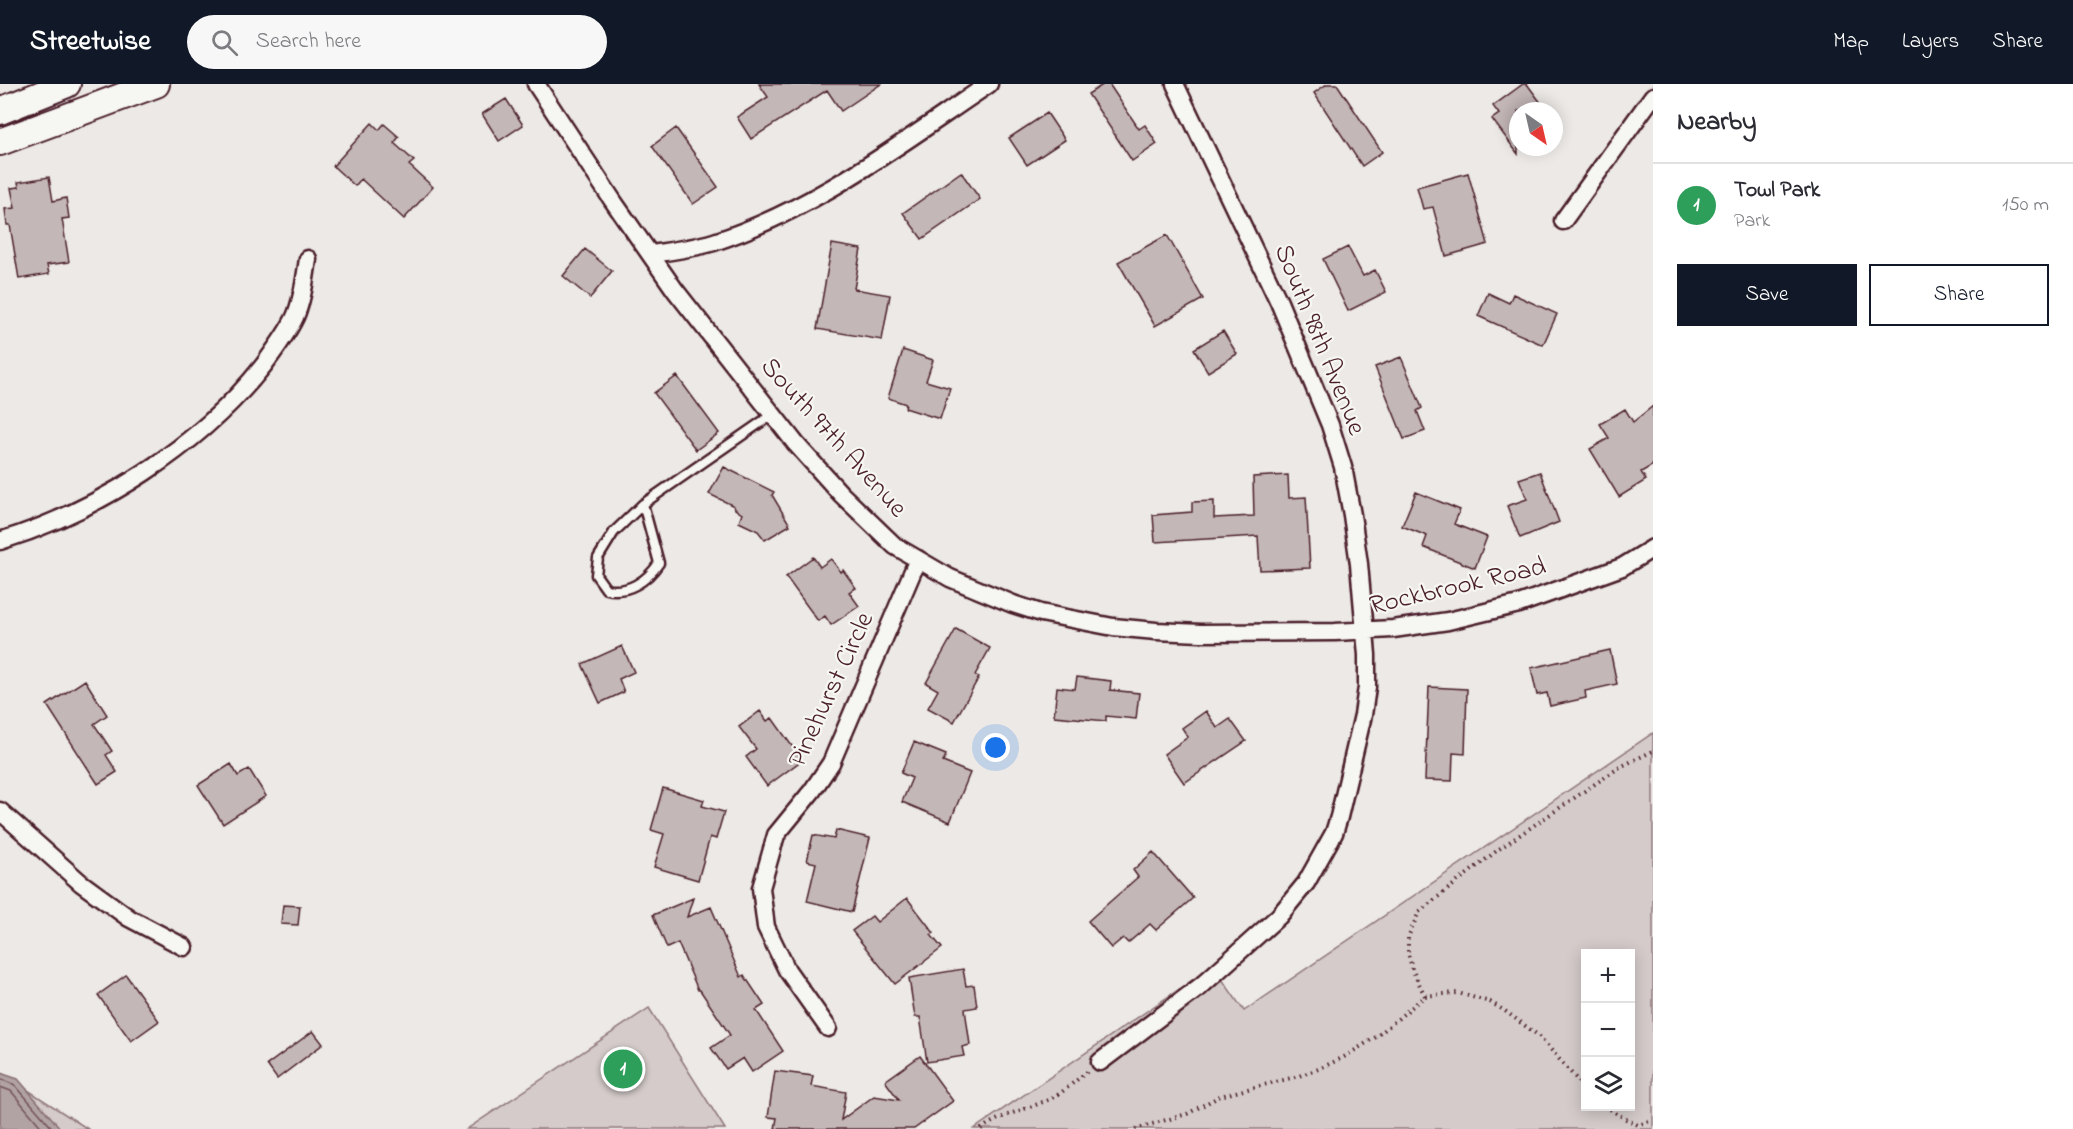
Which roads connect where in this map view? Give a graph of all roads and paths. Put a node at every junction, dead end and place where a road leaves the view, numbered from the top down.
1 (67, 84) edge
2 (156, 84) edge
3 (536, 84) edge
4 (988, 84) edge
5 (1175, 84) edge
6 (1653, 96) edge
7 (0, 111) edge
8 (0, 142) edge
9 (1563, 221) dead end
10 (651, 254) junction
11 (308, 259) dead end
12 (772, 414) junction
13 (643, 504) junction
14 (0, 541) edge
15 (1653, 548) edge
16 (918, 559) junction
17 (1365, 630) junction
18 (1653, 751) edge
19 (0, 811) edge
20 (184, 947) dead end
21 (1425, 996) junction
22 (828, 1028) dead end
23 (1100, 1062) joint
24 (1581, 1083) edge
25 (1612, 1111) edge
26 (1653, 1119) edge
27 (1639, 1127) edge
28 (981, 1129) edge
29 (1135, 1129) edge

1 - 7 main road
2 - 8 main road
3 - 10 street, South 97th Avenue
4 - 10 street
5 - 17 street, South 98th Avenue
6 - 9 street
10 - 12 street, South 97th Avenue
11 - 14 street
12 - 13 lane
12 - 16 street, South 97th Avenue
13 - 13 lane
15 - 17 street, Rockbrook Road
16 - 17 street, South 97th Avenue
16 - 22 street, Pinehurst Circle
17 - 23 street, Rockbrook Road
18 - 21 path
19 - 20 street
21 - 24 path
21 - 29 path
23 - 28 path
25 - 27 path
26 - 27 path

